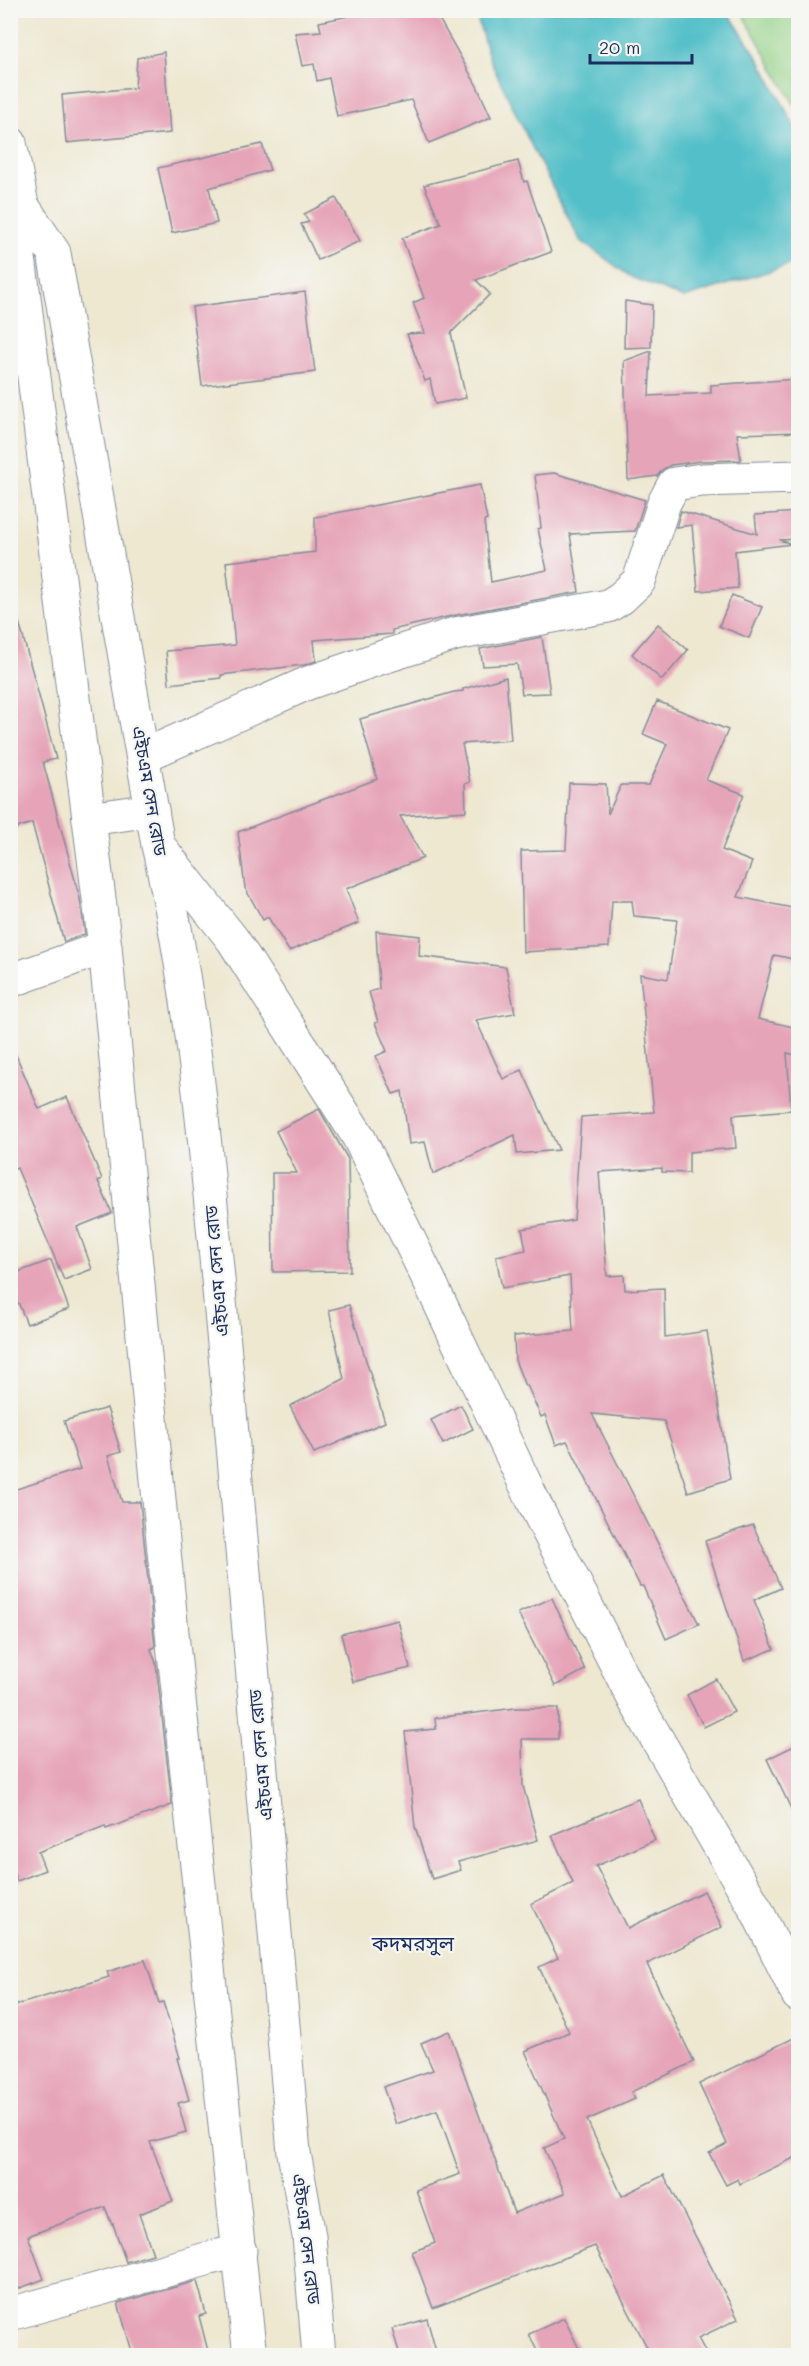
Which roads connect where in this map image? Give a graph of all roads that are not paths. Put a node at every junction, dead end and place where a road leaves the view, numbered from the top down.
1 (10, 143) edge
2 (22, 206) junction
3 (798, 477) edge
4 (143, 756) junction
5 (152, 810) junction
6 (89, 819) junction
7 (159, 845) junction
8 (105, 947) junction
9 (10, 981) edge
10 (798, 1995) edge
11 (240, 2251) junction
12 (10, 2314) edge
13 (250, 2355) edge
14 (319, 2355) edge

1 - 2 main road, এইচএম সেন রোড
2 - 4 main road, এইচএম সেন রোড
2 - 6 main road, এইচএম সেন রোড
3 - 4 main road
4 - 5 main road, এইচএম সেন রোড
5 - 6 main road
5 - 7 main road, এইচএম সেন রোড
6 - 8 main road, এইচএম সেন রোড
7 - 10 main road
7 - 14 main road, এইচএম সেন রোড
8 - 9 main road
8 - 11 main road, এইচএম সেন রোড
11 - 12 main road
11 - 13 main road, এইচএম সেন রোড

